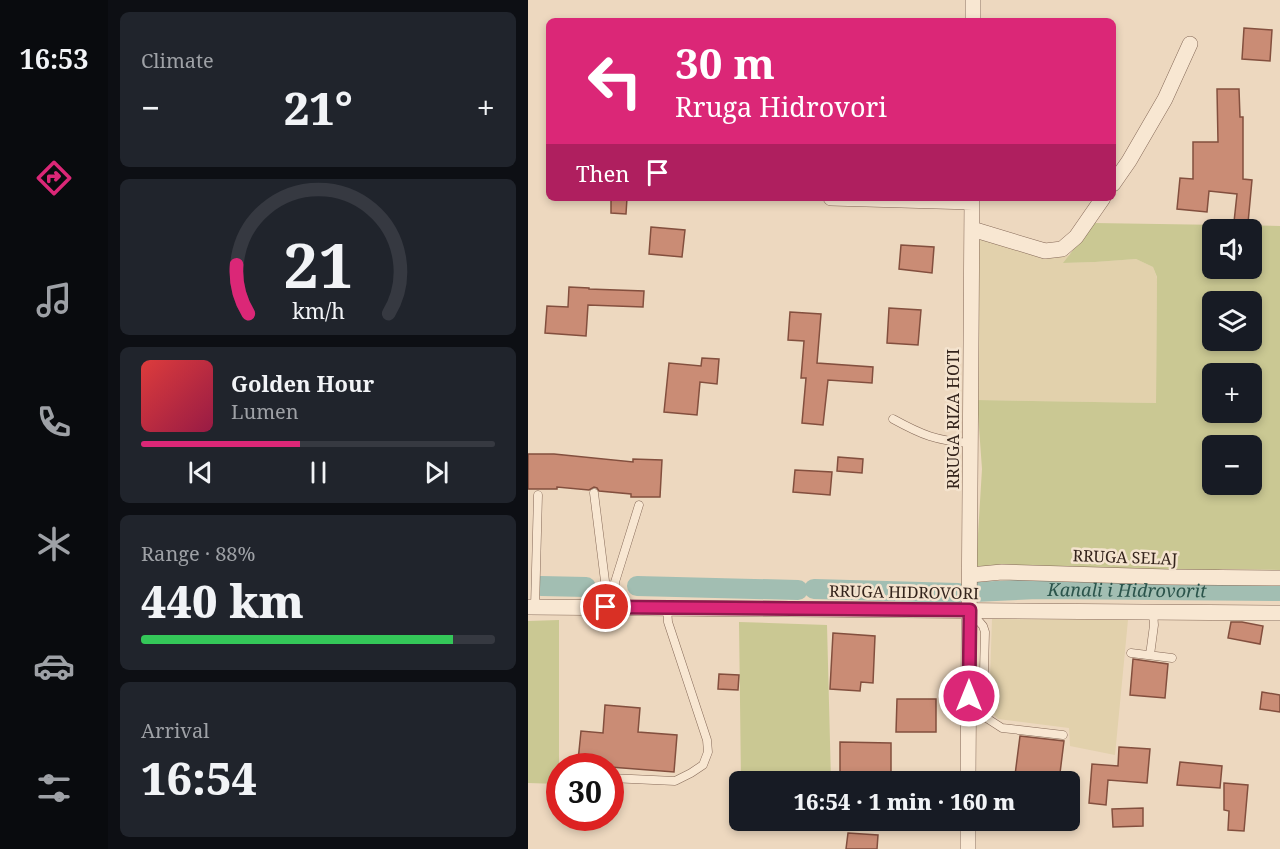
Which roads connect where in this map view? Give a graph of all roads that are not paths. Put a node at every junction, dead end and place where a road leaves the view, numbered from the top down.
1 (973, 0) edge
2 (973, 18) edge
3 (1190, 44) dead end
4 (1116, 180) edge
5 (972, 201) edge
6 (1101, 201) edge
7 (972, 229) junction
8 (893, 418) dead end
9 (970, 443) junction
10 (594, 493) dead end
11 (538, 495) dead end
12 (639, 505) dead end
13 (970, 575) junction
14 (1280, 578) edge
15 (532, 607) edge
16 (610, 607) junction
17 (667, 608) junction
18 (970, 610) junction
19 (1153, 612) junction
20 (1280, 613) edge
21 (1131, 653) dead end
22 (1150, 656) junction
23 (1172, 658) dead end
24 (1063, 735) dead end
25 (968, 771) edge
26 (624, 779) edge
27 (968, 831) edge
28 (968, 849) edge

1 - 2 street
3 - 4 street
5 - 7 street, RRUGA RIZA HOTI
6 - 7 street
7 - 9 street, RRUGA RIZA HOTI
8 - 9 lane
9 - 13 street, RRUGA RIZA HOTI
10 - 16 lane
11 - 15 lane
12 - 16 lane
13 - 14 street, RRUGA SELAJ
13 - 18 street, RRUGA RIZA HOTI
15 - 16 street, RRUGA HIDROVORI
16 - 17 street, RRUGA HIDROVORI
17 - 18 street, RRUGA HIDROVORI
17 - 26 lane
18 - 19 street, RRUGA HIDROVORI
18 - 24 lane
18 - 25 street, RRUGA RIZA HOTI
19 - 20 street, RRUGA HIDROVORI
19 - 22 lane
21 - 22 lane
22 - 23 lane
27 - 28 street

